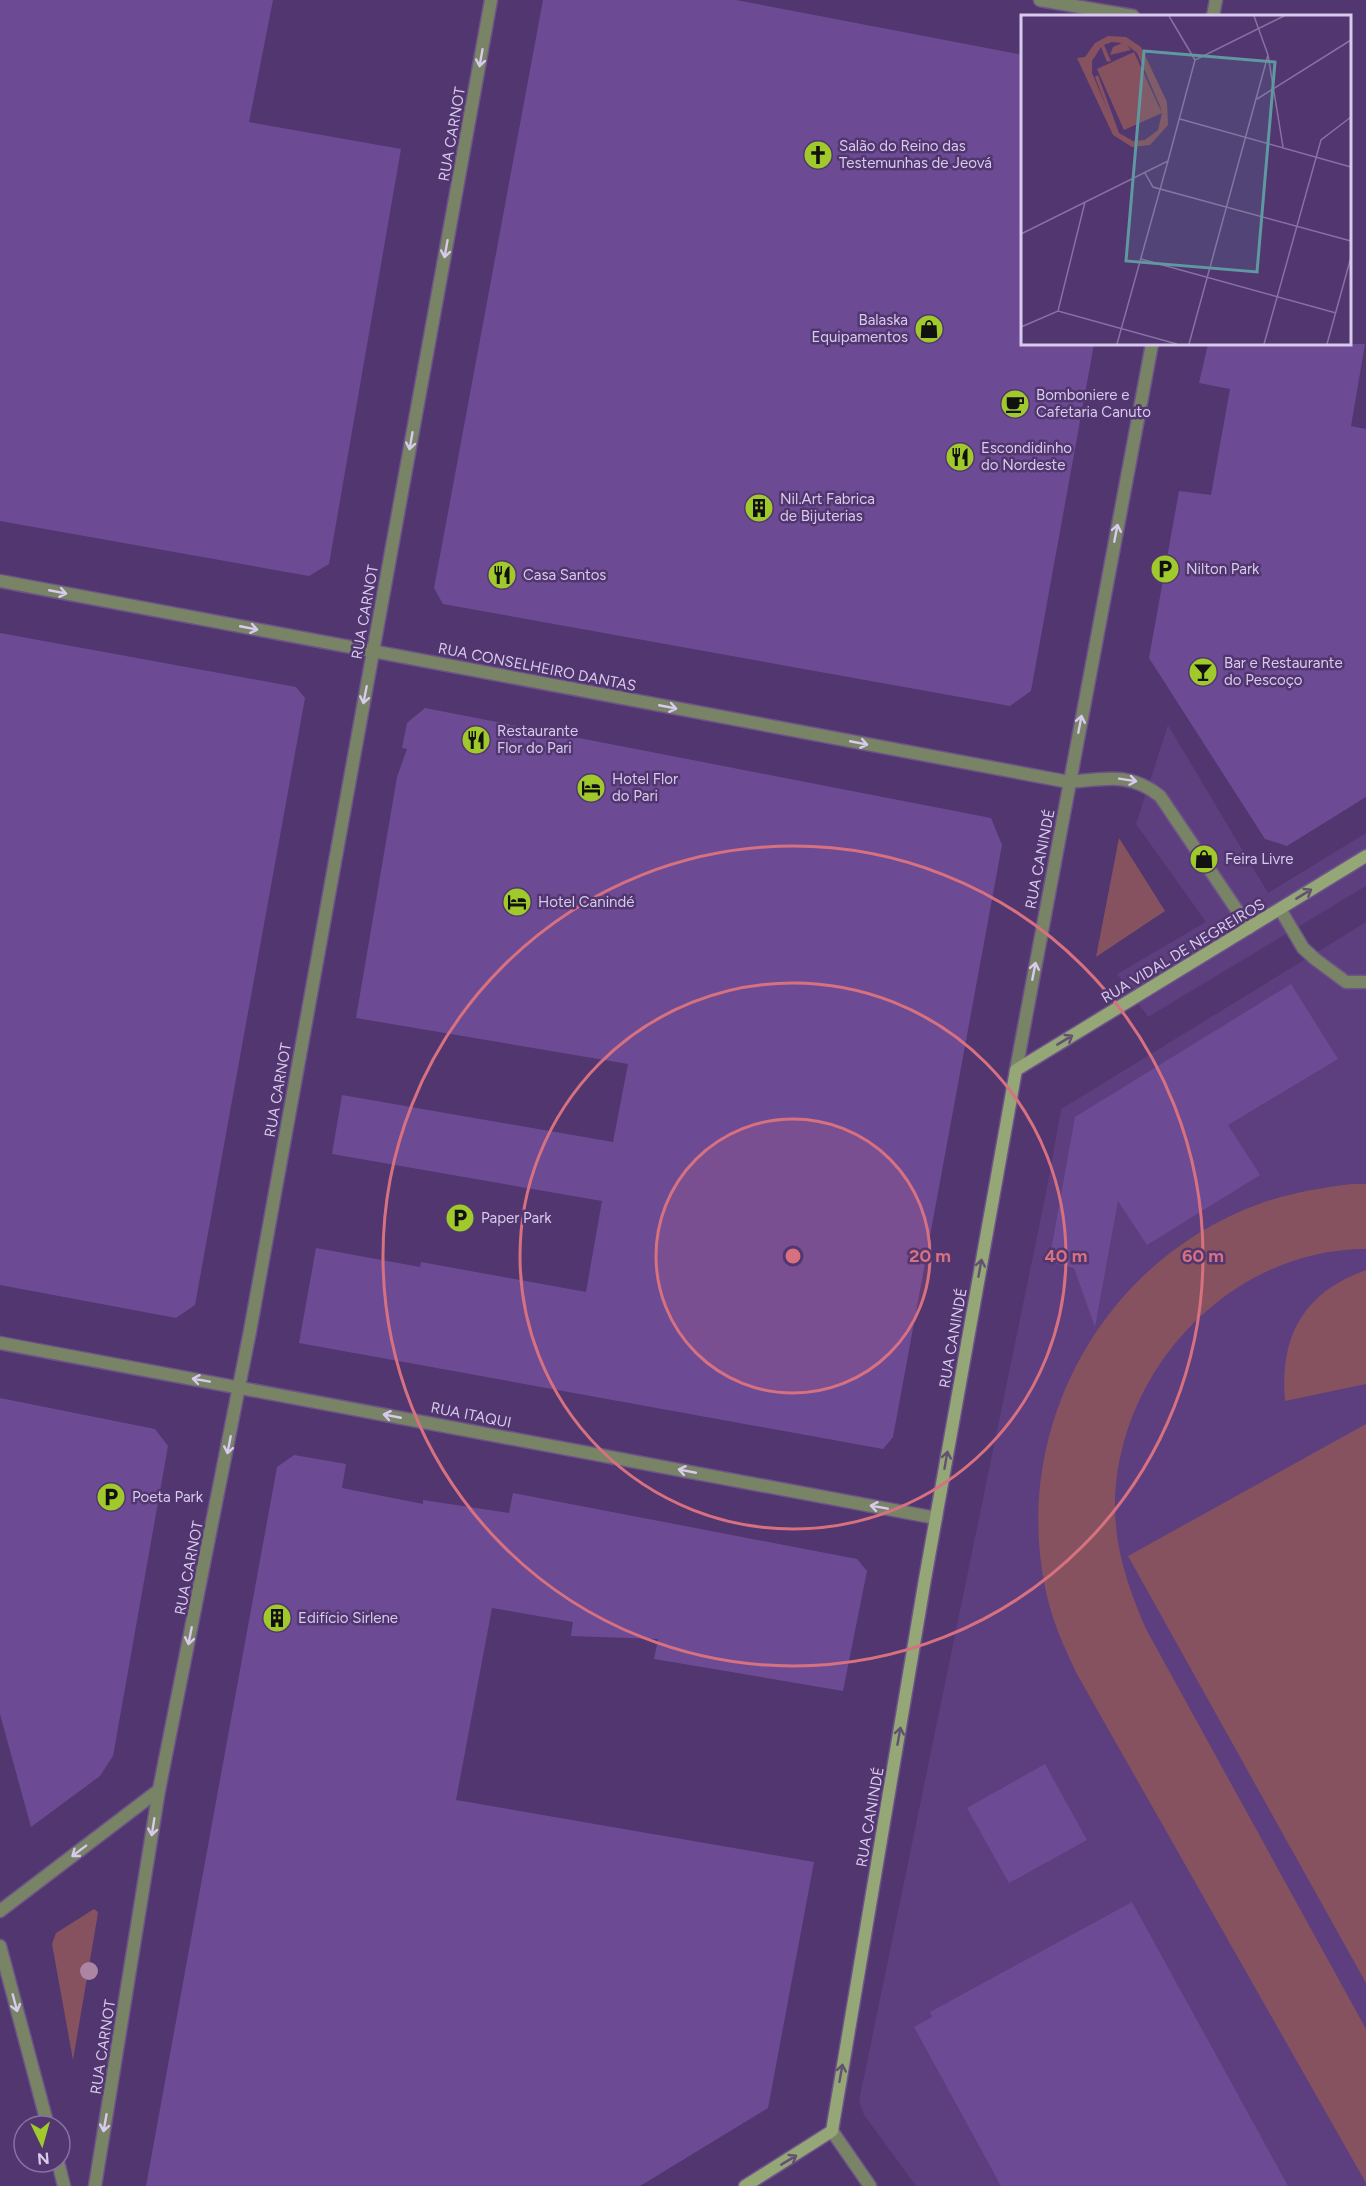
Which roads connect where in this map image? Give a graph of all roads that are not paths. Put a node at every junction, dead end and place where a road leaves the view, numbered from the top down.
1 (491, 0) edge
2 (1040, 0) edge
3 (1216, 0) edge
4 (1127, 15) edge
5 (1212, 15) edge
6 (1152, 345) edge
7 (0, 581) edge
8 (373, 651) junction
9 (1070, 782) junction
10 (1366, 856) edge
11 (1280, 909) junction
12 (1249, 928) junction
13 (1366, 982) edge
14 (1016, 1070) junction
15 (0, 1343) edge
16 (239, 1387) junction
17 (936, 1518) junction
18 (159, 1790) junction
19 (0, 1911) edge
20 (0, 1946) edge
21 (45, 2114) edge
22 (832, 2131) junction
23 (95, 2186) edge
24 (746, 2186) edge
25 (870, 2186) edge

1 -> 8 street, RUA CARNOT
2 - 4 street
3 - 5 street
9 -> 6 street, RUA CANINDÉ
7 -> 8 street, RUA CONSELHEIRO DANTAS
8 -> 9 street, RUA CONSELHEIRO DANTAS
8 -> 16 street, RUA CARNOT
9 -> 12 street, RUA CONSELHEIRO DANTAS
14 -> 9 street, RUA CANINDÉ
11 -> 10 main road, RUA VIDAL DE NEGREIROS
11 - 12 main road, RUA VIDAL DE NEGREIROS
11 - 13 street
14 -> 12 main road, RUA VIDAL DE NEGREIROS
17 -> 14 main road, RUA CANINDÉ
16 -> 15 street, RUA ITAQUI
17 -> 16 street, RUA ITAQUI
16 -> 18 street, RUA CARNOT
22 -> 17 main road, RUA CANINDÉ
18 -> 19 street
18 -> 23 street, RUA CARNOT
20 -> 21 street
24 -> 22 main road
22 - 25 street

